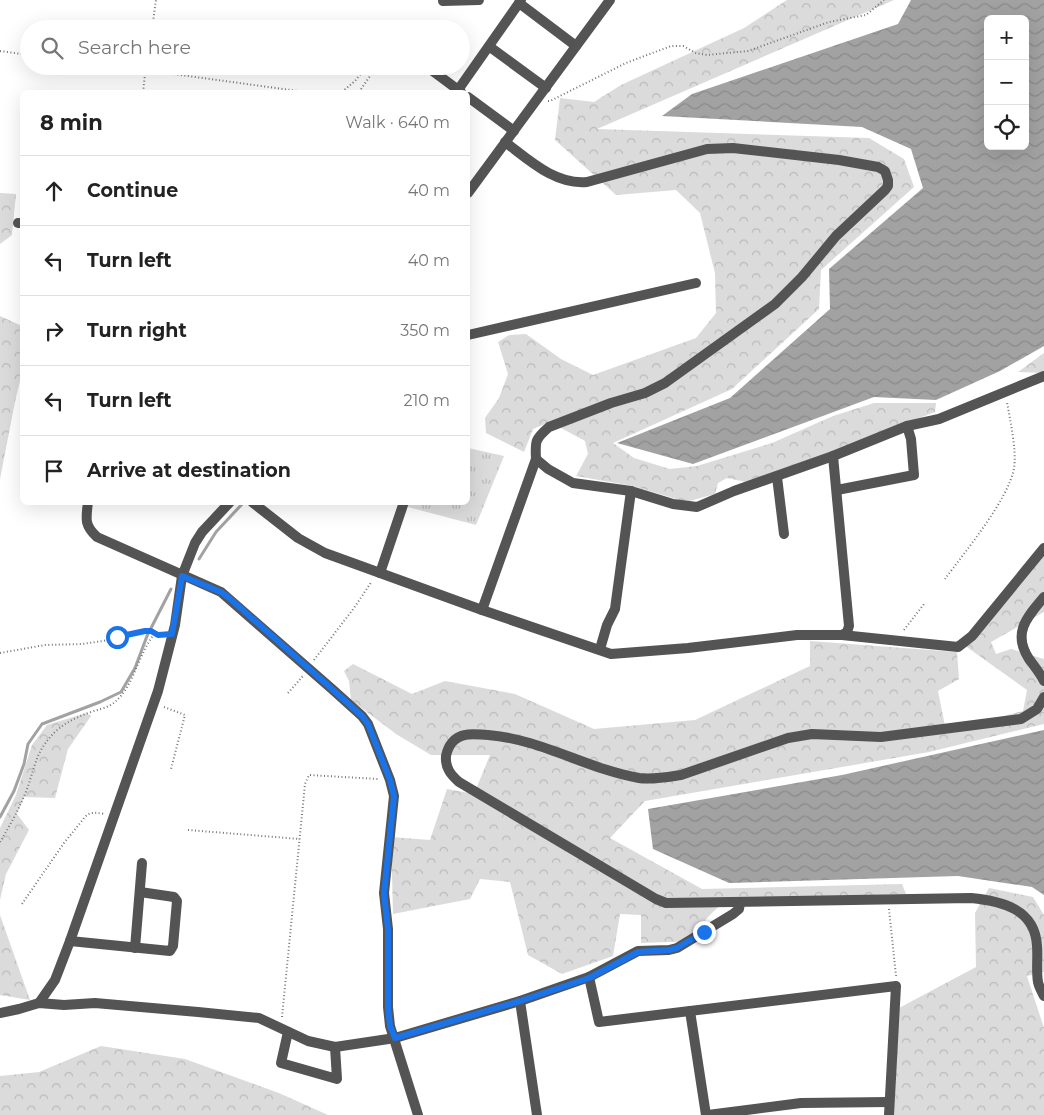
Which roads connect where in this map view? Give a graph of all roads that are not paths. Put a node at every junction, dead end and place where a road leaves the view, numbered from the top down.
1 (479, 0) edge
2 (610, 0) edge
3 (443, 1) edge
4 (520, 1) edge
5 (576, 46) junction
6 (490, 47) junction
7 (438, 75) edge
8 (546, 88) junction
9 (458, 90) edge
10 (460, 90) edge
11 (470, 99) edge
12 (514, 131) junction
13 (505, 142) junction
14 (470, 190) edge
15 (696, 283) dead end
16 (470, 334) edge
17 (1044, 376) edge
18 (907, 426) junction
19 (833, 456) junction
20 (536, 459) junction
21 (777, 477) junction
22 (837, 490) junction
23 (630, 491) junction
24 (88, 505) edge
25 (227, 505) edge
26 (256, 505) edge
27 (403, 505) edge
28 (784, 534) dead end
29 (1044, 548) edge
30 (378, 572) junction
31 (182, 576) junction
32 (1044, 597) edge
33 (482, 610) junction
34 (842, 635) junction
35 (600, 648) junction
36 (1044, 681) edge
37 (1044, 697) edge
38 (142, 863) dead end
39 (140, 892) junction
40 (740, 902) junction
41 (70, 942) junction
42 (134, 948) junction
43 (589, 978) junction
44 (1044, 996) edge
45 (520, 1001) junction
46 (39, 1003) junction
47 (690, 1010) junction
48 (0, 1012) edge
49 (284, 1031) junction
50 (395, 1038) junction
51 (335, 1047) junction
52 (889, 1102) junction
53 (418, 1115) edge
54 (537, 1115) edge
55 (707, 1115) edge
56 (889, 1115) edge

1 - 3 street
2 - 5 street
4 - 5 street
4 - 6 street
5 - 8 street
6 - 8 street
6 - 10 street
7 - 9 street
8 - 12 street
11 - 12 street
12 - 13 street
13 - 14 street
13 - 20 street
15 - 16 street
17 - 18 street
18 - 19 street
18 - 22 street
19 - 21 street
19 - 22 street
20 - 23 street
20 - 33 street
21 - 23 street
21 - 28 street
22 - 34 street
23 - 35 street
24 - 31 street
25 - 31 street
26 - 30 street
27 - 30 street
29 - 34 street
30 - 33 street
31 - 41 street
31 - 50 street
32 - 36 street
33 - 35 street
34 - 35 street
37 - 40 street
38 - 39 street
39 - 42 street
39 - 42 street
40 - 43 street
40 - 44 street
41 - 42 street
41 - 46 street
43 - 45 street
43 - 47 street
45 - 50 street
45 - 54 street
46 - 48 street
46 - 49 street
47 - 52 street
47 - 55 street
49 - 51 street
49 - 51 street
50 - 51 street
50 - 53 street
52 - 55 street
52 - 56 street

